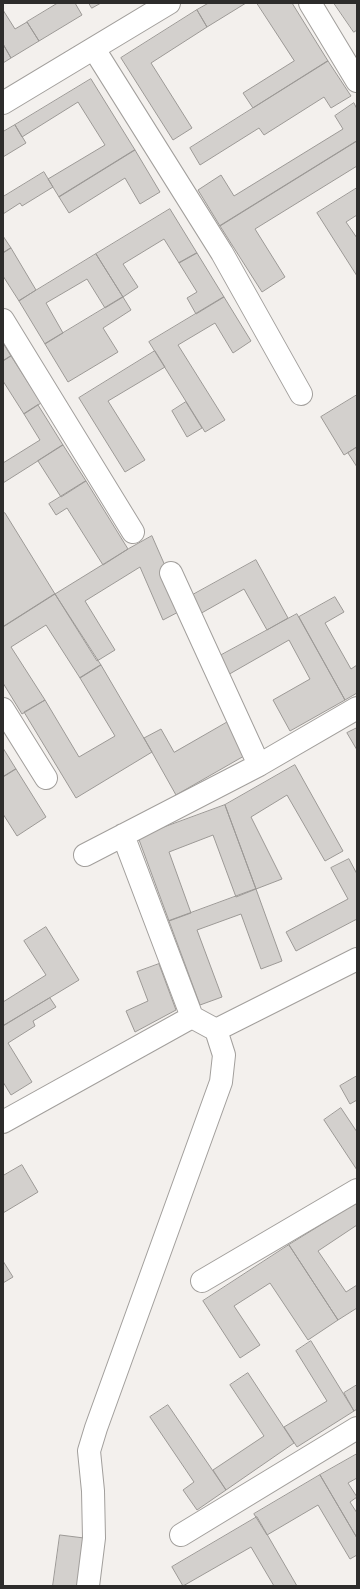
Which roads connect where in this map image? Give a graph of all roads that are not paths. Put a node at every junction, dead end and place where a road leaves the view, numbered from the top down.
1 (169, 3) edge
2 (310, 3) edge
3 (94, 50) junction
4 (357, 81) edge
5 (3, 103) edge
6 (3, 320) edge
7 (301, 394) dead end
8 (133, 532) dead end
9 (171, 574) dead end
10 (357, 708) edge
11 (3, 709) edge
12 (259, 765) junction
13 (46, 778) dead end
14 (123, 835) junction
15 (85, 855) dead end
16 (357, 959) edge
17 (192, 1017) junction
18 (216, 1030) junction
19 (3, 1122) edge
20 (357, 1190) edge
21 (202, 1281) dead end
22 (357, 1428) edge
23 (181, 1535) dead end
24 (88, 1586) edge

1 - 3 street
2 - 4 street
3 - 5 street
3 - 7 street
6 - 8 street
9 - 12 street
10 - 12 street
11 - 13 street
12 - 14 street
14 - 15 street
14 - 17 street
16 - 18 street
17 - 18 street
17 - 19 street
18 - 24 street
20 - 21 street
22 - 23 street

